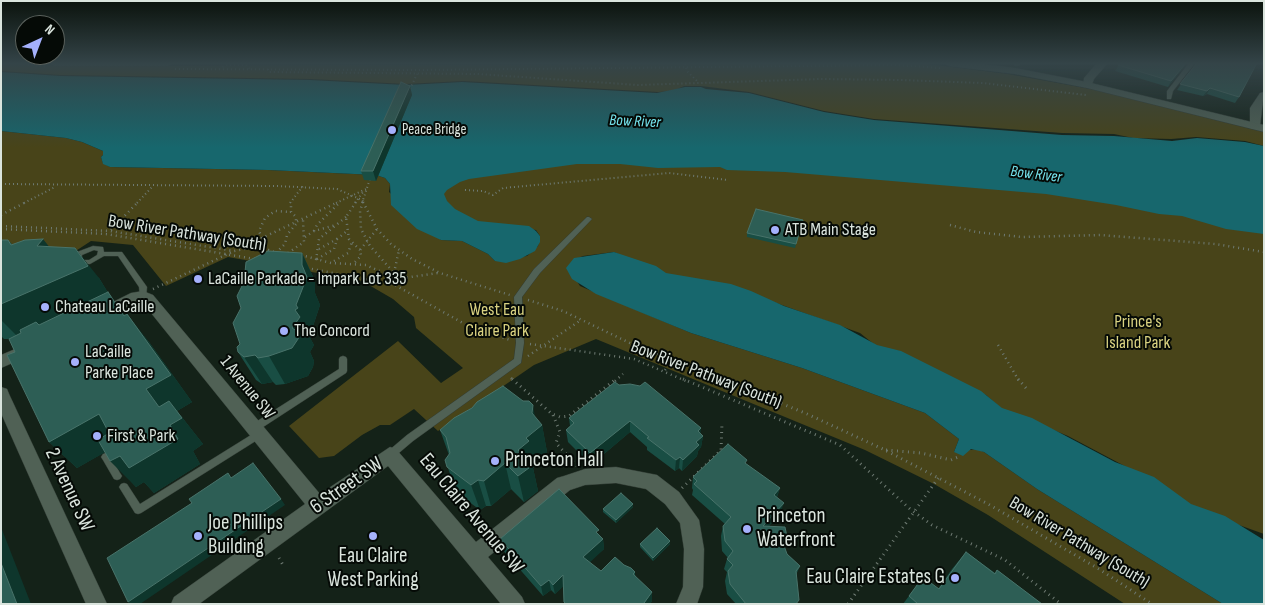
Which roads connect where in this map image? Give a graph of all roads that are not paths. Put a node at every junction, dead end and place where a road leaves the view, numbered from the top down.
1 (1102, 91) edge
2 (1114, 91) edge
3 (1170, 91) edge
4 (1264, 95) edge
5 (1169, 98) junction
6 (1259, 124) edge
7 (589, 219) dead end
8 (102, 254) dead end
9 (143, 296) junction
10 (83, 323) edge
11 (38, 344) edge
12 (343, 359) dead end
13 (1, 362) edge
14 (1, 394) edge
15 (257, 431) junction
16 (390, 455) junction
17 (106, 457) edge
18 (117, 476) edge
19 (124, 488) edge
20 (318, 506) junction
21 (474, 556) junction
22 (97, 604) edge
23 (181, 604) edge
24 (515, 604) edge
25 (686, 604) edge

1 - 6 street
2 - 5 street
3 - 5 lane
4 - 6 street
5 - 6 street
7 - 16 lane
8 - 9 lane
9 - 10 street
9 - 15 street, 1 Avenue SW
11 - 13 street
12 - 15 lane
14 - 22 street, 2 Avenue SW
15 - 19 lane
15 - 20 street, 1 Avenue SW
16 - 20 street, 6 Street SW
16 - 21 street, Eau Claire Avenue SW
17 - 18 lane
20 - 23 street, 6 Street SW
21 - 24 street, Eau Claire Avenue SW
21 - 25 street

